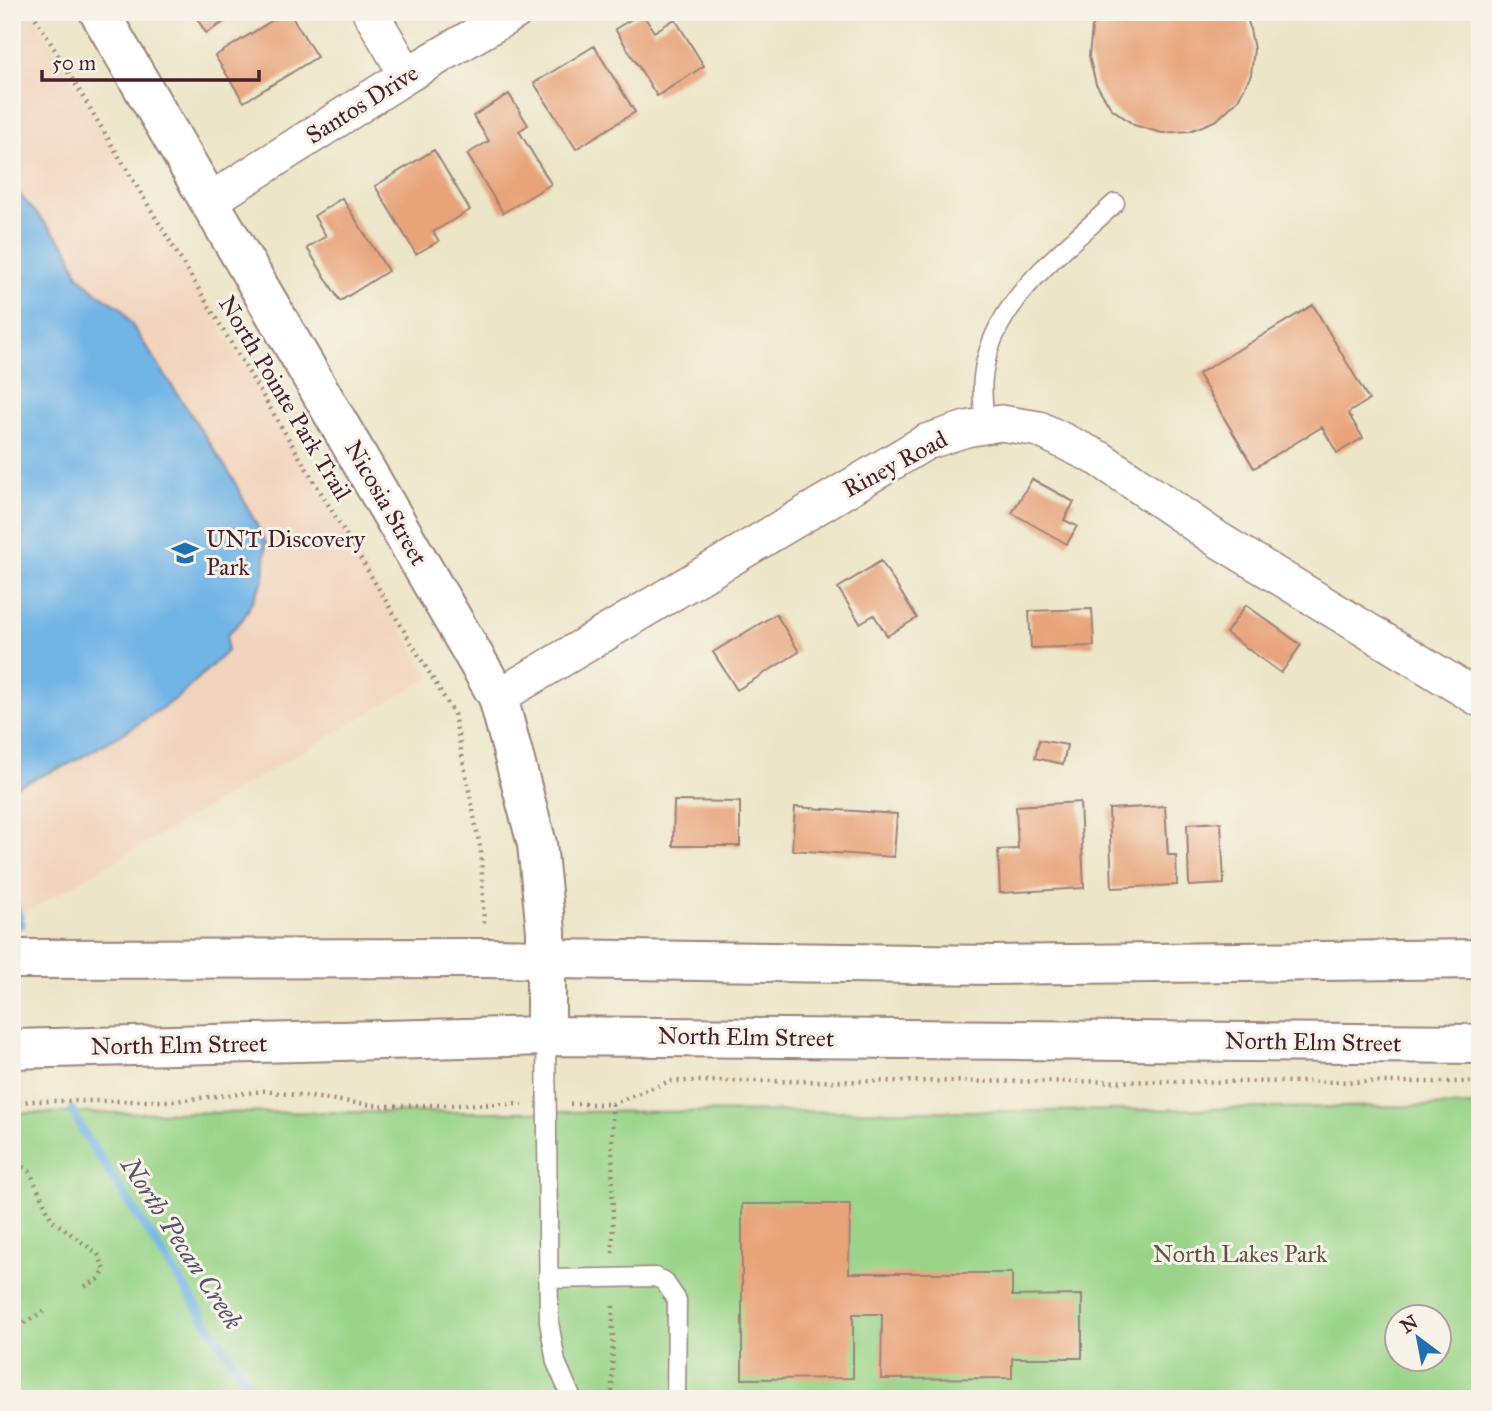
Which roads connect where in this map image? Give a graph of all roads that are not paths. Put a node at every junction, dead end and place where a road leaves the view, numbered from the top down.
1 (99, 12) edge
2 (369, 12) edge
3 (515, 12) edge
4 (407, 75) junction
5 (211, 200) junction
6 (1115, 203) dead end
7 (985, 426) junction
8 (498, 697) junction
9 (1480, 699) edge
10 (12, 958) edge
11 (546, 959) junction
12 (1480, 959) edge
13 (546, 1036) junction
14 (1480, 1044) edge
15 (12, 1049) edge
16 (548, 1279) junction
17 (572, 1399) edge
18 (676, 1399) edge

1 - 5 main road, Nicosia Street
2 - 4 street
3 - 4 street, Santos Drive
4 - 5 street, Santos Drive
5 - 8 main road, Nicosia Street
6 - 7 lane
7 - 8 street, Riney Road
7 - 9 street, Riney Road
8 - 11 main road, Nicosia Street
10 - 11 main road
11 - 12 main road
11 - 13 main road, Nicosia Street
13 - 14 main road, North Elm Street
13 - 15 main road, North Elm Street
13 - 16 lane
16 - 17 lane
16 - 18 lane

